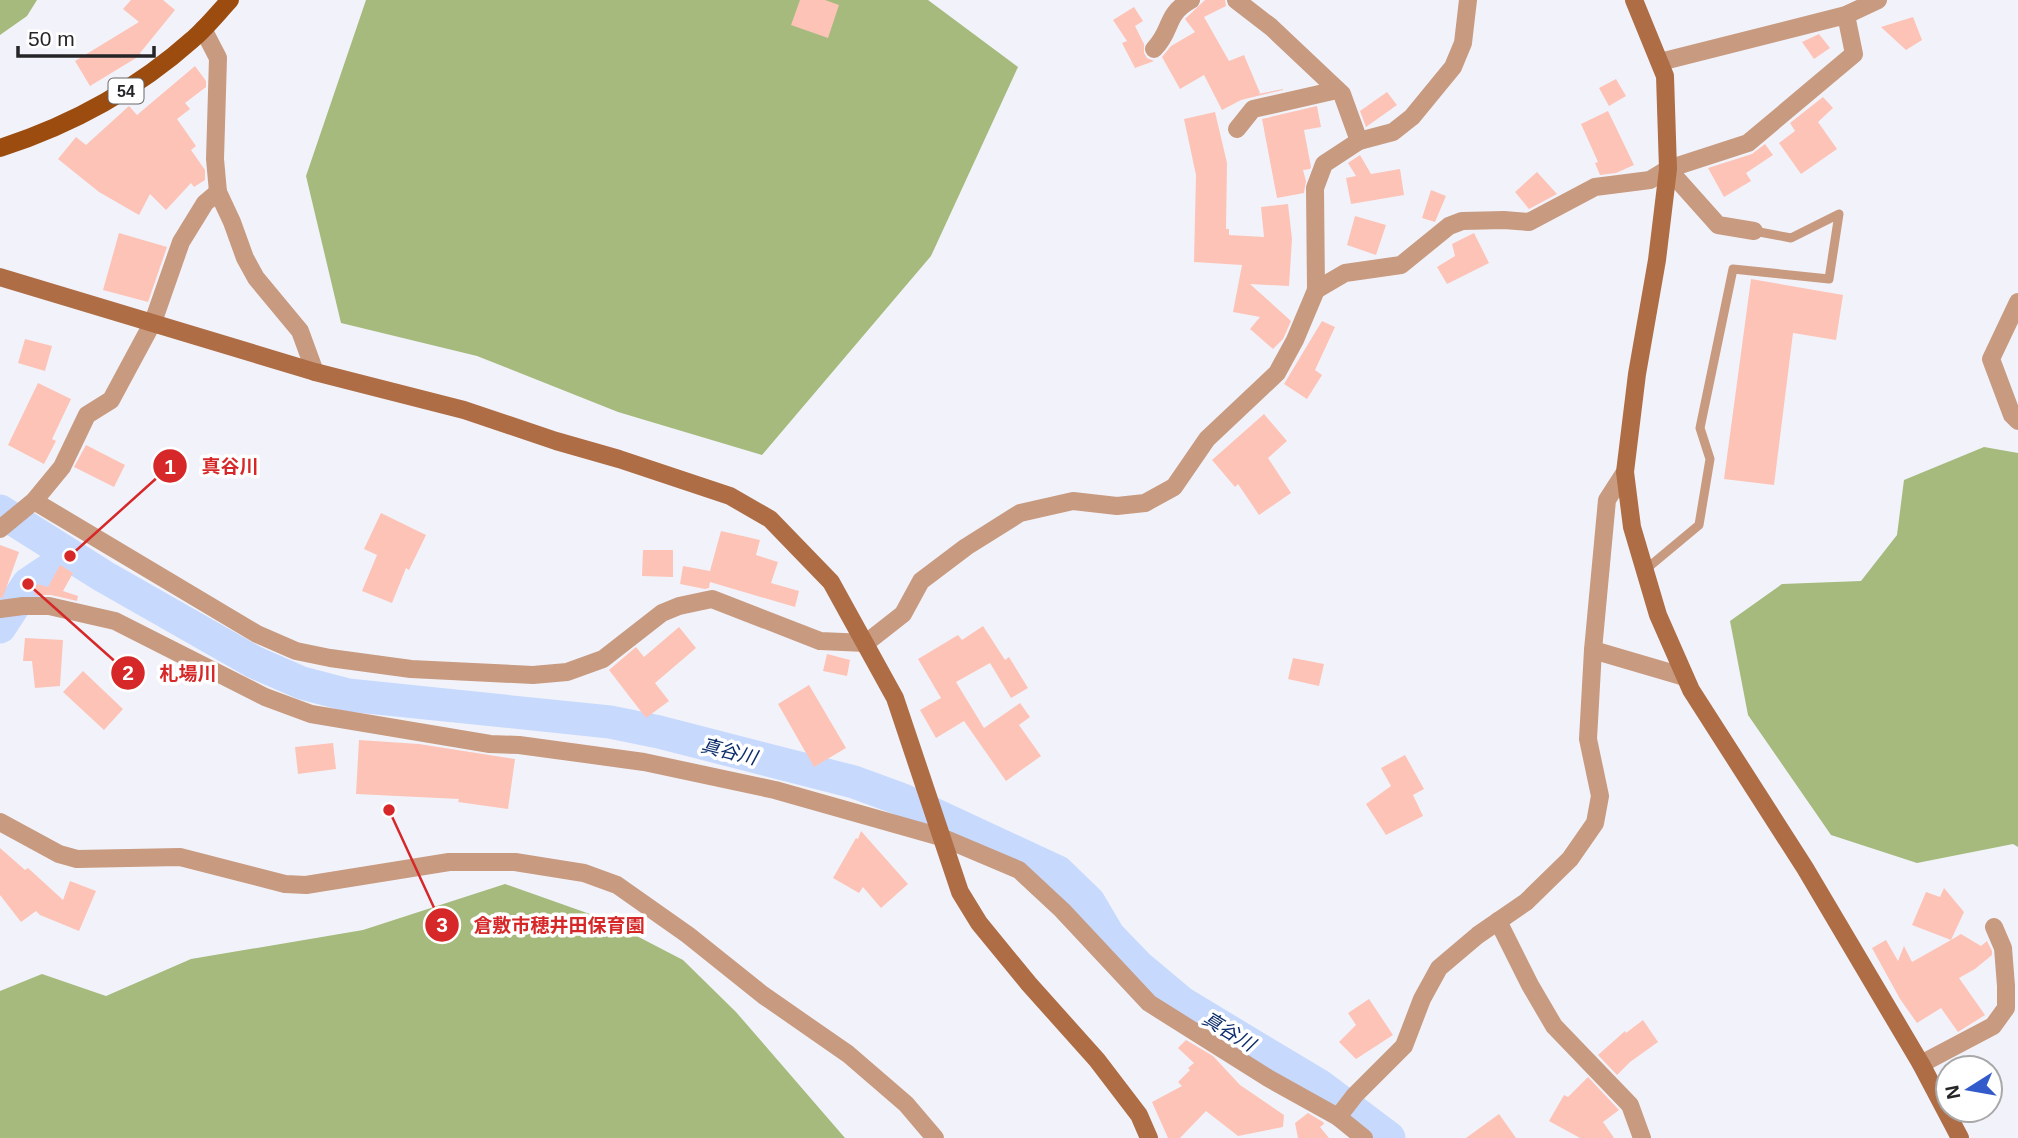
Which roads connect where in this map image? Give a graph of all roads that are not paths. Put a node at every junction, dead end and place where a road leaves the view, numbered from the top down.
1 (230, 0) edge
2 (1191, 0) edge
3 (1236, 0) edge
4 (1468, 0) edge
5 (1634, 0) edge
6 (1878, 0) edge
7 (1846, 15) junction
8 (203, 29) junction
9 (1154, 49) dead end
10 (1660, 62) junction
11 (1338, 90) junction
12 (1237, 130) dead end
13 (1359, 141) junction
14 (0, 148) edge
15 (1668, 169) junction
16 (218, 192) junction
17 (1754, 231) joint
18 (0, 277) edge
19 (1316, 290) junction
20 (2018, 302) edge
21 (153, 322) junction
22 (315, 372) junction
23 (2018, 421) edge
24 (1625, 472) junction
25 (34, 500) junction
26 (0, 529) edge
27 (1645, 570) junction
28 (0, 609) edge
29 (866, 643) junction
30 (1592, 650) junction
31 (1685, 677) junction
32 (0, 822) edge
33 (939, 831) junction
34 (1497, 921) junction
35 (1994, 927) dead end
36 (1921, 1064) junction
37 (1340, 1115) junction
38 (935, 1138) edge
39 (1149, 1138) edge
40 (1364, 1138) edge
41 (1642, 1138) edge
42 (1960, 1138) edge

1 - 8 main road, 54
2 - 9 street
3 - 11 street
4 - 13 street
5 - 10 street
6 - 7 street
7 - 10 street
7 - 15 street
8 - 14 main road, 54
8 - 16 street
10 - 15 street
11 - 12 street
11 - 13 street
13 - 19 street
15 - 17 street
15 - 19 street
15 - 24 street
16 - 21 street
16 - 22 street
17 - 27 lane
18 - 21 street
19 - 29 street
20 - 23 street
21 - 22 street
21 - 25 street
22 - 29 street
24 - 27 street
24 - 30 street
25 - 26 street
25 - 29 street
27 - 31 street
28 - 33 street
29 - 33 street
30 - 31 street
30 - 34 street
31 - 36 street
32 - 38 street
33 - 37 street
33 - 39 street
34 - 37 street
34 - 41 street
35 - 36 street
36 - 42 street
37 - 40 street

